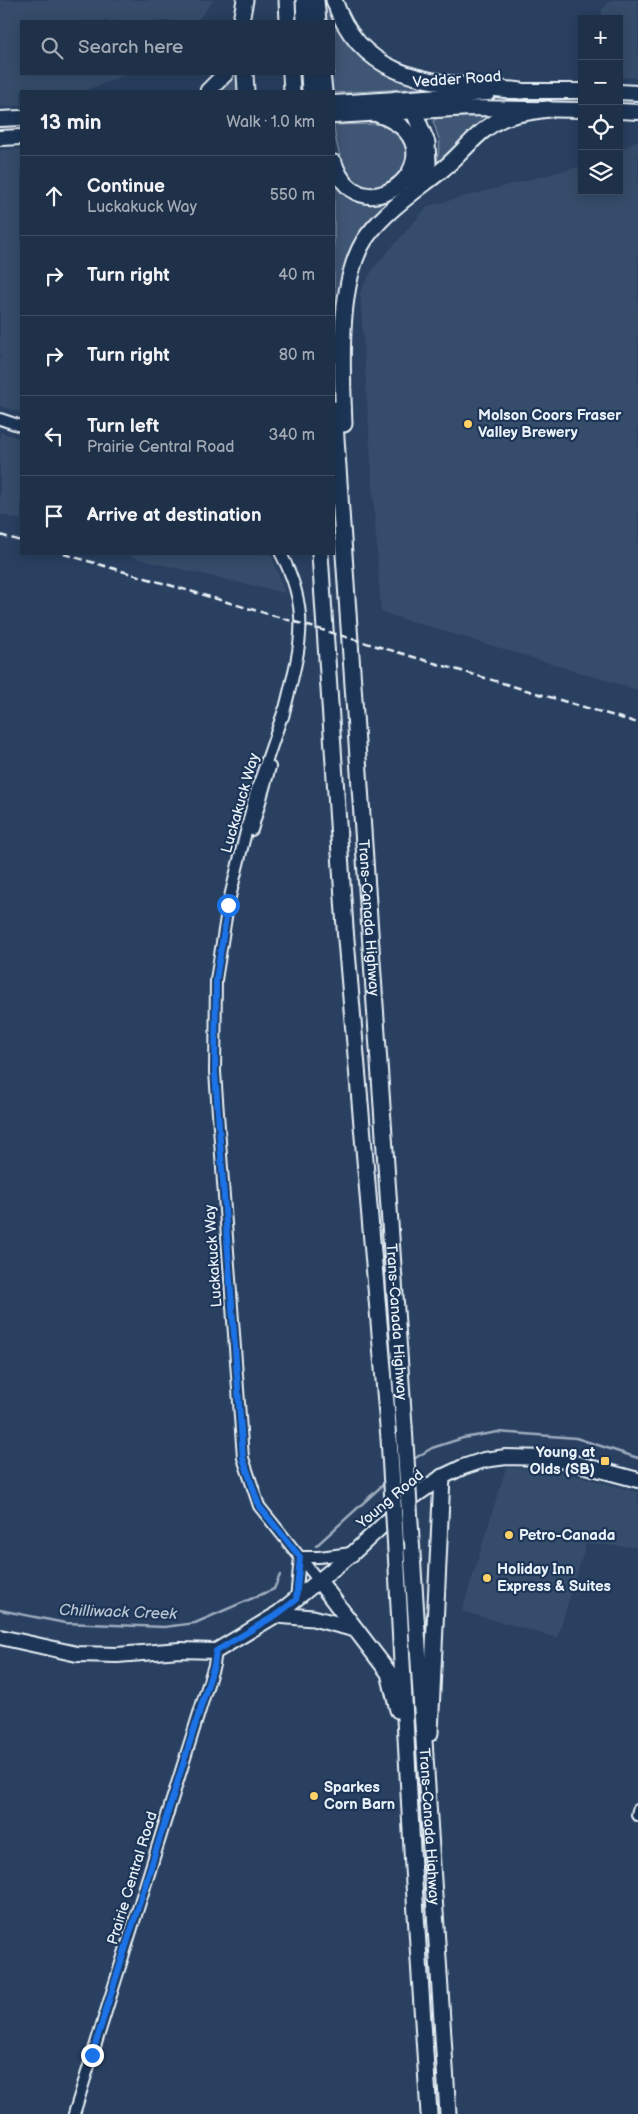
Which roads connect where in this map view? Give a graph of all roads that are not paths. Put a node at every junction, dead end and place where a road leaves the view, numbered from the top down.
1 (245, 0) edge
2 (287, 0) edge
3 (304, 0) edge
4 (316, 0) edge
5 (334, 0) edge
6 (241, 20) edge
7 (245, 20) edge
8 (288, 20) edge
9 (305, 20) edge
10 (318, 20) edge
11 (223, 75) edge
12 (245, 75) edge
13 (291, 75) edge
14 (309, 75) edge
15 (322, 75) edge
16 (209, 90) edge
17 (246, 90) edge
18 (292, 90) edge
19 (310, 90) edge
20 (324, 90) edge
21 (521, 91) junction
22 (578, 91) edge
23 (623, 92) edge
24 (638, 93) edge
25 (396, 99) junction
26 (548, 108) junction
27 (336, 110) edge
28 (578, 110) edge
29 (623, 111) edge
30 (414, 112) junction
31 (638, 112) edge
32 (377, 114) junction
33 (20, 118) edge
34 (0, 119) edge
35 (20, 137) edge
36 (0, 138) edge
37 (335, 165) edge
38 (412, 193) junction
39 (0, 419) edge
40 (335, 423) edge
41 (20, 426) edge
42 (282, 555) edge
43 (320, 555) edge
44 (349, 615) junction
45 (442, 1477) junction
46 (638, 1480) edge
47 (353, 1553) junction
48 (300, 1557) junction
49 (319, 1581) junction
50 (296, 1600) junction
51 (276, 1615) junction
52 (355, 1629) junction
53 (0, 1637) edge
54 (216, 1651) junction
55 (432, 1867) junction
56 (413, 1868) junction
57 (74, 2114) edge
58 (429, 2114) edge
59 (448, 2114) edge

1 - 6 highway
1 - 7 highway
2 - 8 highway
3 - 9 highway
4 - 10 highway
5 - 21 highway
11 - 16 highway
12 - 17 highway
13 - 18 highway
14 - 19 highway
15 - 20 highway
21 - 22 main road, Vedder Road
21 - 25 main road, Vedder Road
23 - 24 main road
25 - 27 main road, Vedder Road
25 - 30 highway
26 - 28 main road, Vedder Road
26 - 30 main road, Vedder Road
26 - 38 highway
27 - 32 main road, Vedder Road
29 - 31 main road
30 - 32 main road, Vedder Road
30 - 38 highway
32 - 37 highway
33 - 34 main road
35 - 36 main road
38 - 44 highway
39 - 41 street
40 - 44 highway, Trans-Canada Highway
42 - 48 street, Luckakuck Way
43 - 56 highway, Trans-Canada Highway, bridge
44 - 55 highway, Trans-Canada Highway, bridge
45 - 46 main road, Young Road
45 - 47 main road, Young Road
45 - 55 highway
47 - 48 street
47 - 49 main road, Young Road
48 - 49 street, Luckakuck Way
48 - 50 street
49 - 50 main road, Young Road
49 - 52 highway
50 - 51 main road, Young Road
51 - 52 highway
51 - 54 main road, Young Road
52 - 56 highway
53 - 54 main road
54 - 57 street, Prairie Central Road
55 - 59 highway, Trans-Canada Highway
56 - 58 highway, Trans-Canada Highway

